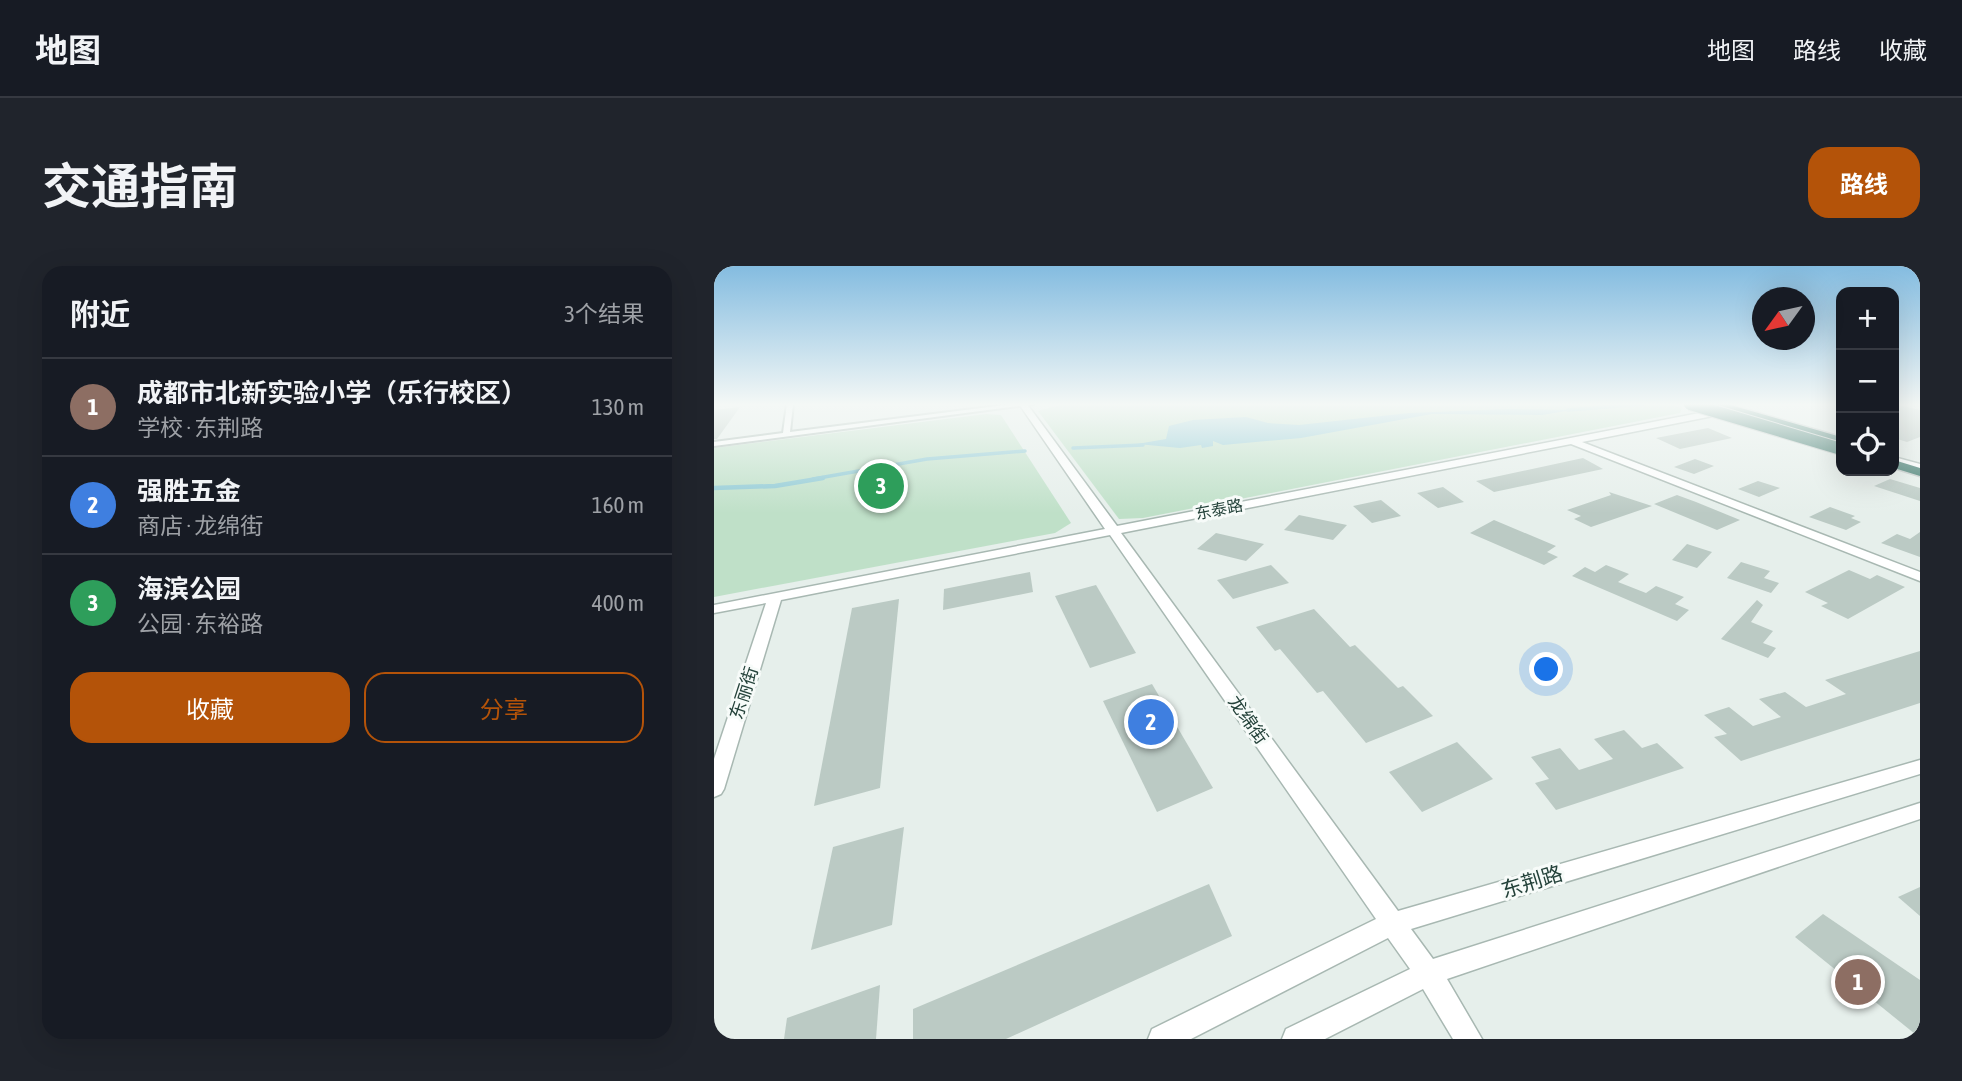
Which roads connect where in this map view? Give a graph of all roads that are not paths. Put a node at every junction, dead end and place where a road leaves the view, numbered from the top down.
1 (745, 440) edge
2 (1051, 440) edge
3 (1582, 440) edge
4 (1574, 442) junction
5 (714, 444) edge
6 (1899, 461) edge
7 (1920, 467) edge
8 (1113, 529) junction
9 (1920, 577) edge
10 (775, 597) junction
11 (714, 609) edge
12 (1920, 767) edge
13 (714, 789) edge
14 (1920, 811) edge
15 (1391, 924) junction
16 (1428, 972) junction
17 (1162, 1039) edge
18 (1296, 1039) edge
19 (1468, 1039) edge

1 - 5 street
2 - 8 street, 龙绵街
3 - 4 street, 东泰路
4 - 8 street, 东泰路
4 - 9 street
6 - 7 highway
8 - 10 street, 东泰路
8 - 15 street, 龙绵街
10 - 11 street, 东泰路
10 - 13 street, 东丽街
12 - 15 street, 东荆路
14 - 16 street
15 - 16 street, 龙绵街
15 - 17 street, 东荆路
16 - 18 street
16 - 19 street, 龙绵街

